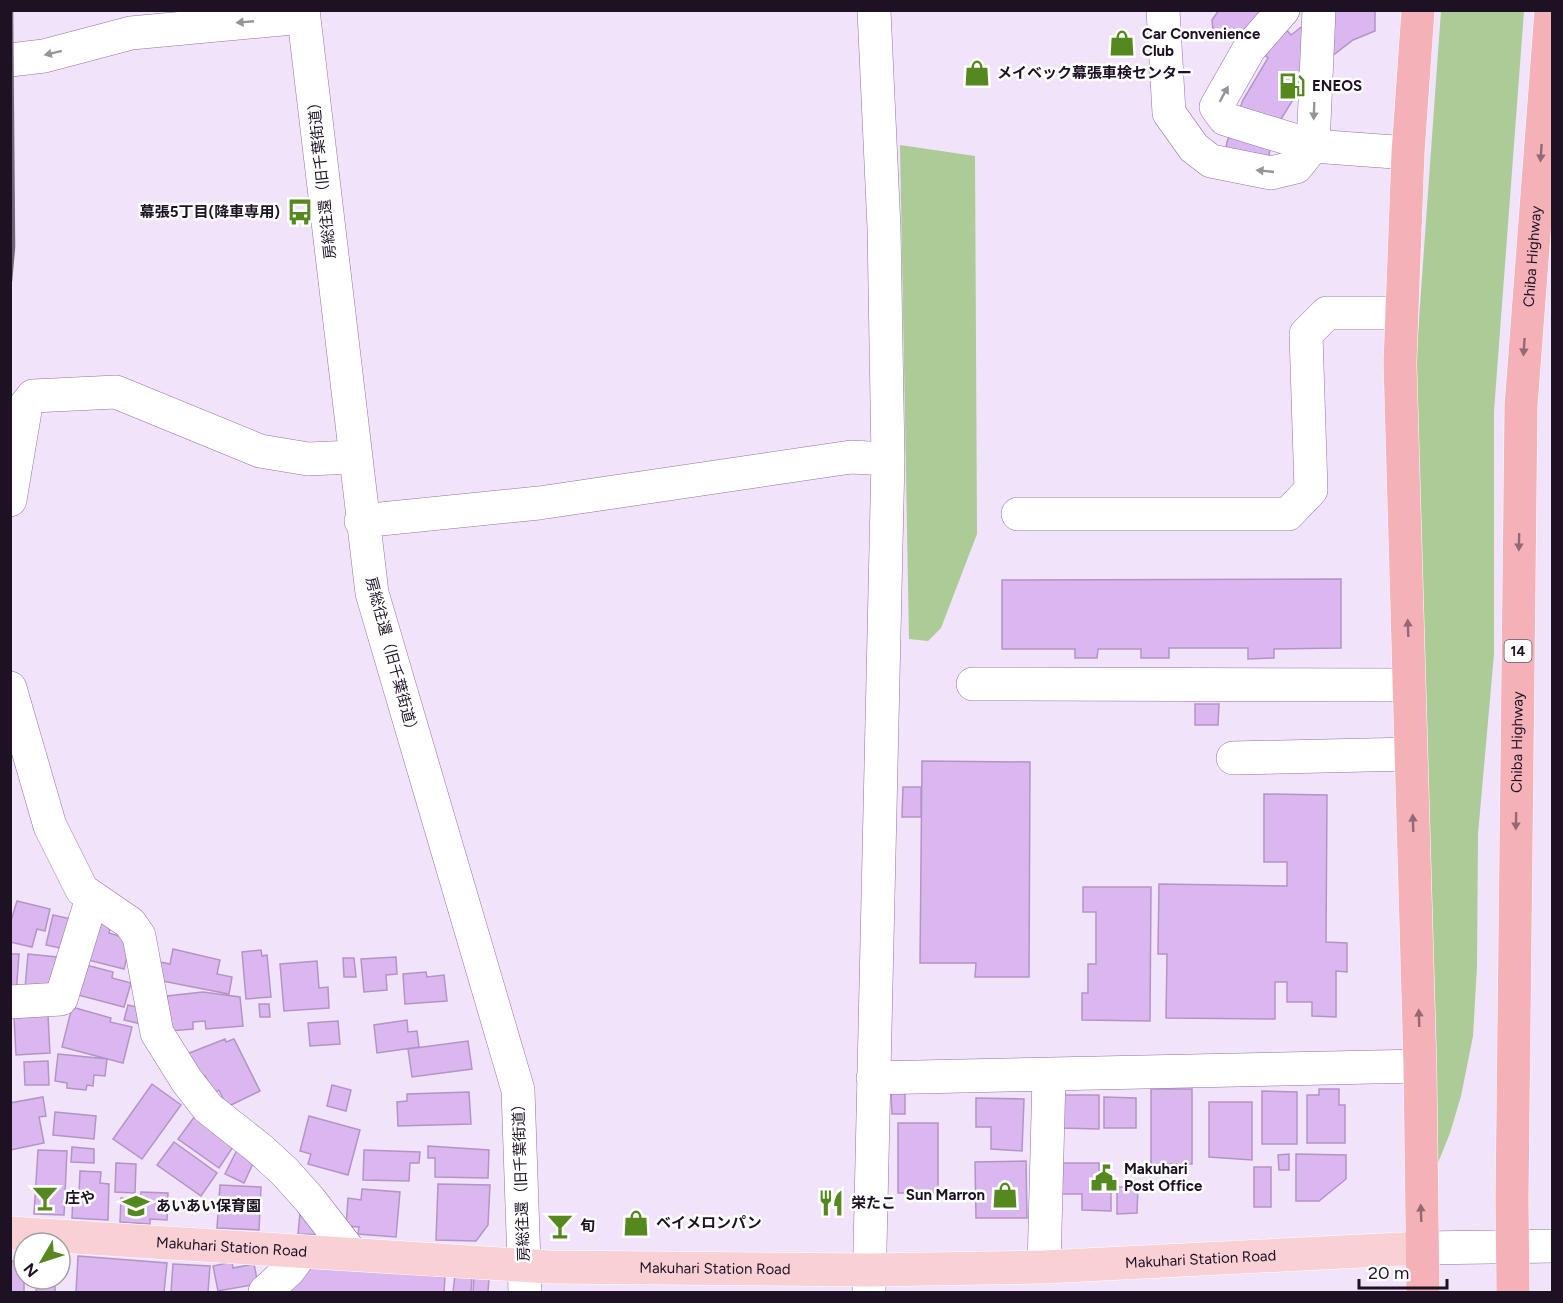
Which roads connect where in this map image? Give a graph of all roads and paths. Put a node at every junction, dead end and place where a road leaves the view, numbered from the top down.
1 (874, 10) edge
2 (1163, 10) edge
3 (1283, 10) edge
4 (1319, 10) edge
5 (1419, 10) edge
6 (1551, 10) edge
7 (303, 14) edge
8 (10, 60) edge
9 (1313, 146) junction
10 (1408, 153) junction
11 (1400, 313) junction
12 (354, 457) junction
13 (888, 459) junction
14 (10, 500) edge
15 (1018, 514) dead end
16 (361, 521) junction
17 (973, 684) dead end
18 (1409, 685) junction
19 (10, 688) edge
20 (1411, 754) junction
21 (1233, 758) dead end
22 (92, 897) junction
23 (10, 1002) edge
24 (1420, 1066) junction
25 (1049, 1076) junction
26 (873, 1078) junction
27 (10, 1233) edge
28 (1552, 1246) edge
29 (1422, 1248) junction
30 (1513, 1248) junction
31 (303, 1251) junction
32 (351, 1253) junction
33 (1044, 1267) junction
34 (525, 1280) edge
35 (870, 1281) edge
36 (265, 1293) edge
37 (1423, 1293) edge
38 (1514, 1293) edge

1 - 13 street
9 -> 2 street
9 -> 3 street
4 -> 9 street
5 - 10 highway
6 -> 30 highway, Chiba Highway / 14
7 -> 8 street
7 - 12 street, 房総往還（旧千葉街道）
9 - 10 street
10 - 11 highway
11 - 15 street
18 -> 11 highway
12 - 14 street
12 - 16 street, 房総往還（旧千葉街道）
13 - 16 street
13 - 26 street
16 - 34 street, 房総往還（旧千葉街道）
17 - 18 street
18 - 20 highway
19 - 22 street
20 - 21 street
24 -> 20 highway
22 - 23 street
22 - 32 street
24 - 25 street
29 -> 24 highway
25 - 26 street
25 - 33 street
26 - 35 street
27 - 31 main road, Makuhari Station Road
28 - 30 street
29 - 30 street
29 - 33 main road, Makuhari Station Road
29 - 37 highway
30 - 38 highway, Chiba Highway / 14
31 - 32 main road, Makuhari Station Road
31 - 36 street
32 - 34 main road, Makuhari Station Road
33 - 35 main road, Makuhari Station Road
34 - 35 main road, Makuhari Station Road

